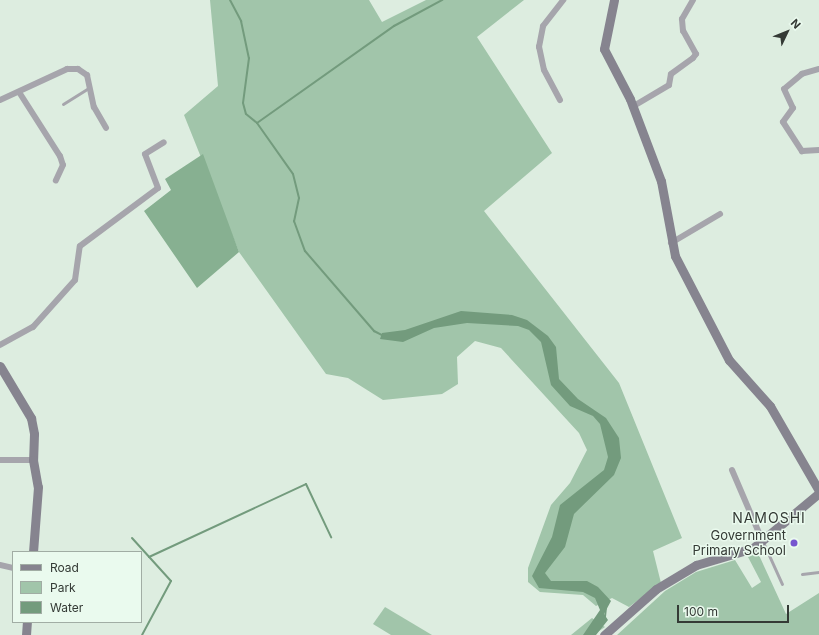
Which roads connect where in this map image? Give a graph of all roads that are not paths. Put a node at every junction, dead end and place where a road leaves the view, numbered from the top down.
1 (563, 0) edge
2 (614, 0) edge
3 (693, 0) edge
4 (819, 69) edge
5 (91, 86) junction
6 (20, 92) junction
7 (0, 100) edge
8 (560, 100) dead end
9 (63, 104) dead end
10 (632, 107) junction
11 (106, 128) dead end
12 (164, 142) dead end
13 (819, 150) edge
14 (56, 180) dead end
15 (720, 214) dead end
16 (671, 244) junction
17 (0, 345) edge
18 (0, 366) edge
19 (0, 460) edge
20 (33, 460) junction
21 (732, 470) dead end
22 (819, 492) edge
23 (762, 540) junction
24 (33, 551) edge
25 (0, 565) edge
26 (12, 568) edge
27 (819, 572) edge
28 (802, 574) dead end
29 (782, 584) dead end
30 (27, 623) edge
31 (26, 635) edge
32 (604, 635) edge

1 - 8 street
2 - 10 street
3 - 10 street
4 - 13 street
5 - 6 street
5 - 9 lane
5 - 11 street
6 - 7 street
6 - 14 street
10 - 16 street
12 - 17 street
15 - 16 street
16 - 22 street
18 - 20 street
19 - 20 street
20 - 24 street
21 - 23 street
22 - 23 street
23 - 29 lane
23 - 32 street
25 - 26 street
27 - 28 lane
30 - 31 street

